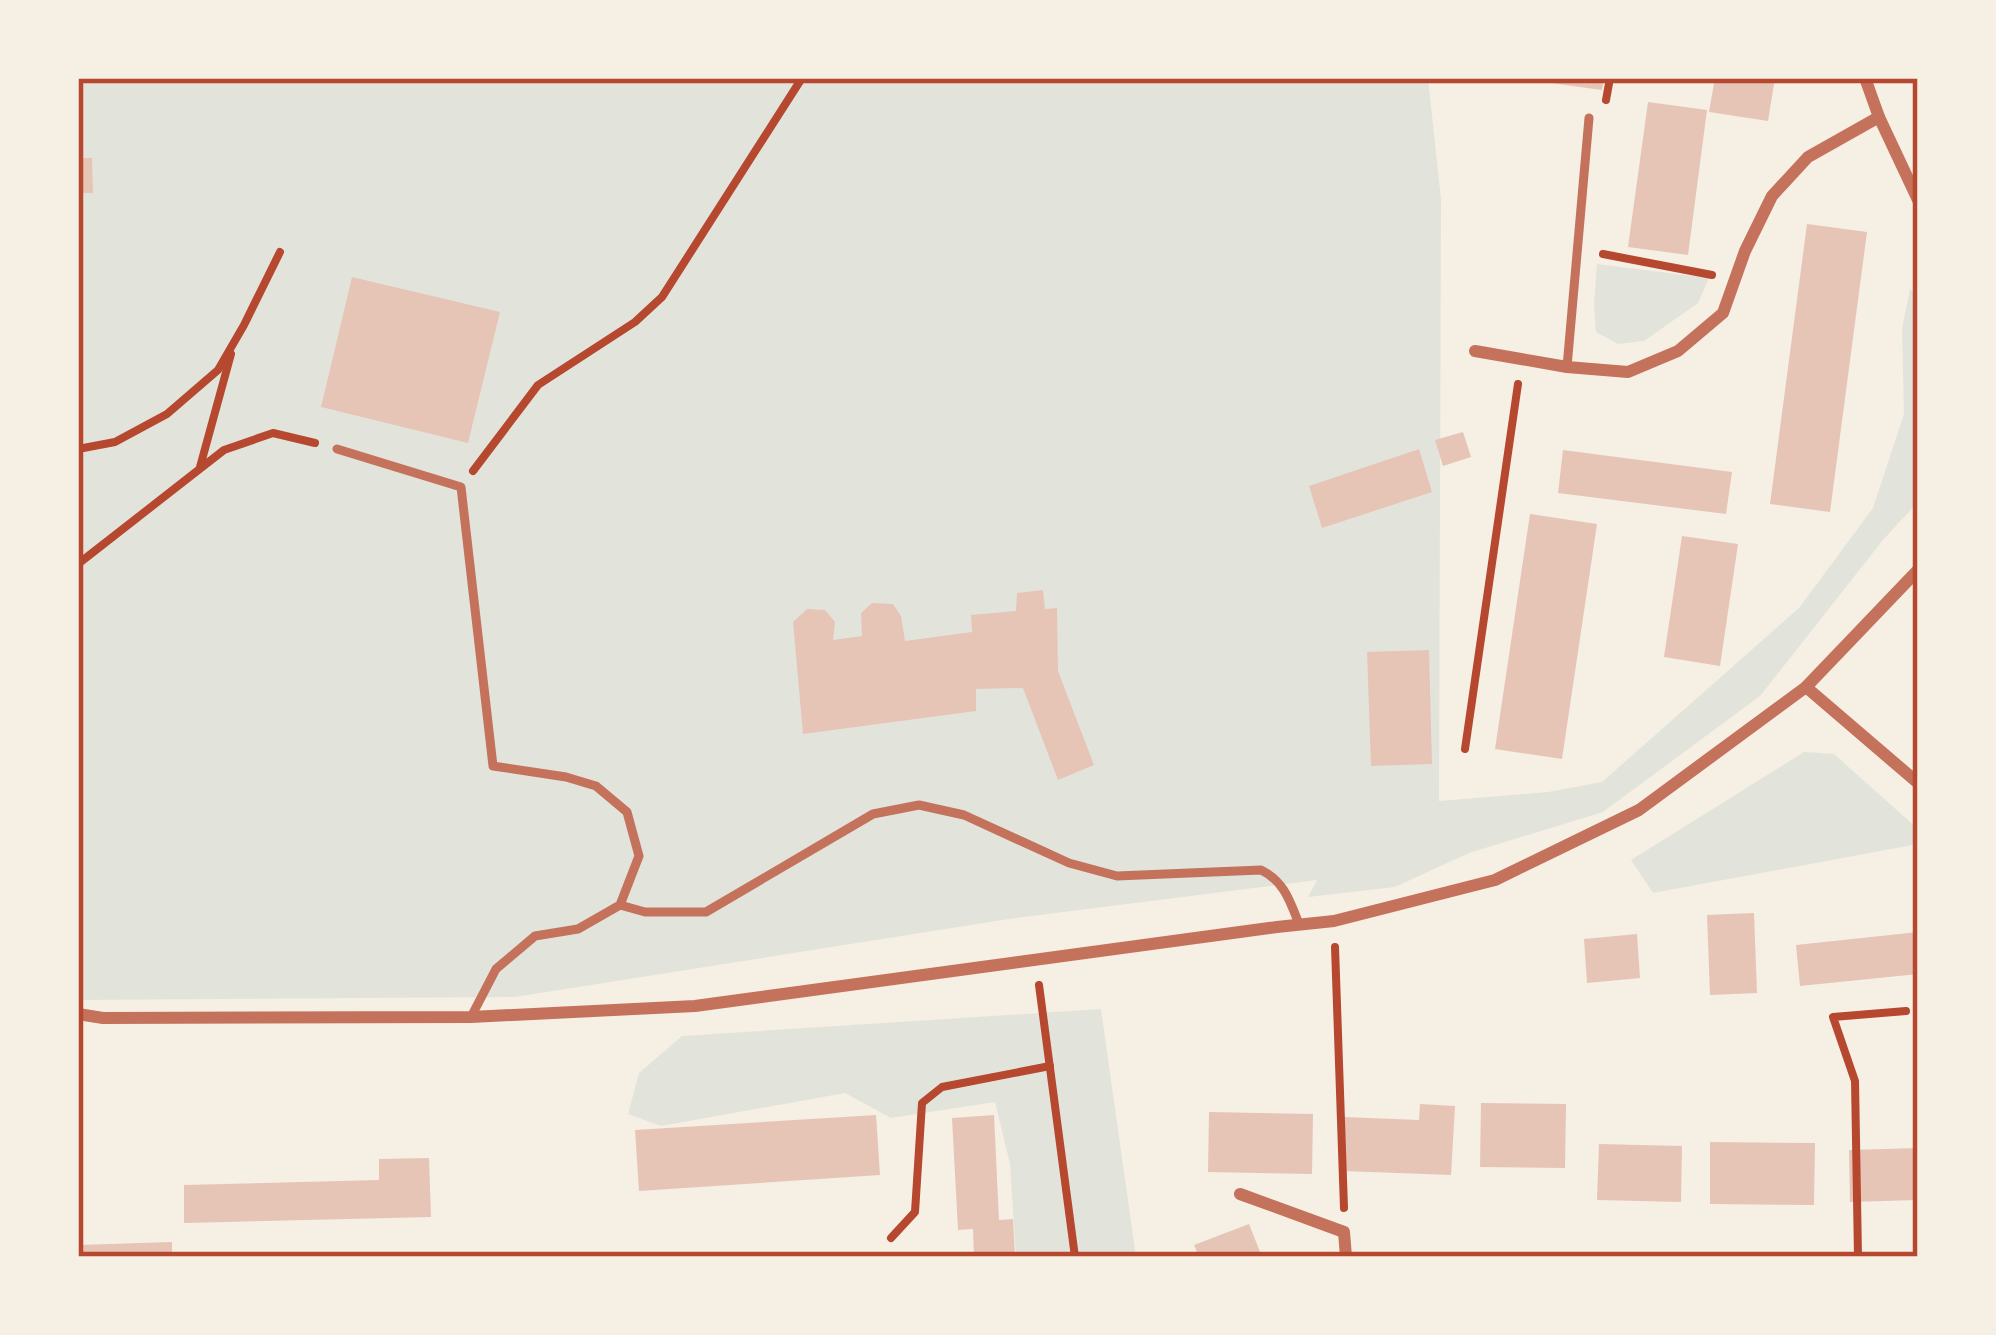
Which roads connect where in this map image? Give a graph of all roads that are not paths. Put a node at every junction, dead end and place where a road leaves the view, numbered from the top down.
1 (1865, 78) edge
2 (1880, 117) junction
3 (1589, 118) dead end
4 (1918, 200) edge
5 (1475, 351) dead end
6 (1568, 367) junction
7 (338, 449) road end
8 (1918, 570) edge
9 (1806, 687) junction
10 (1918, 783) edge
11 (620, 905) junction
12 (1299, 924) junction
13 (78, 1014) edge
14 (470, 1017) junction
15 (1240, 1193) dead end
16 (1346, 1257) edge

1 - 2 street
2 - 4 street
2 - 6 street
3 - 6 lane
5 - 6 street
7 - 11 lane
8 - 9 street
9 - 10 street
9 - 12 street
11 - 12 lane
11 - 14 lane
12 - 14 street
13 - 14 street
15 - 16 street

